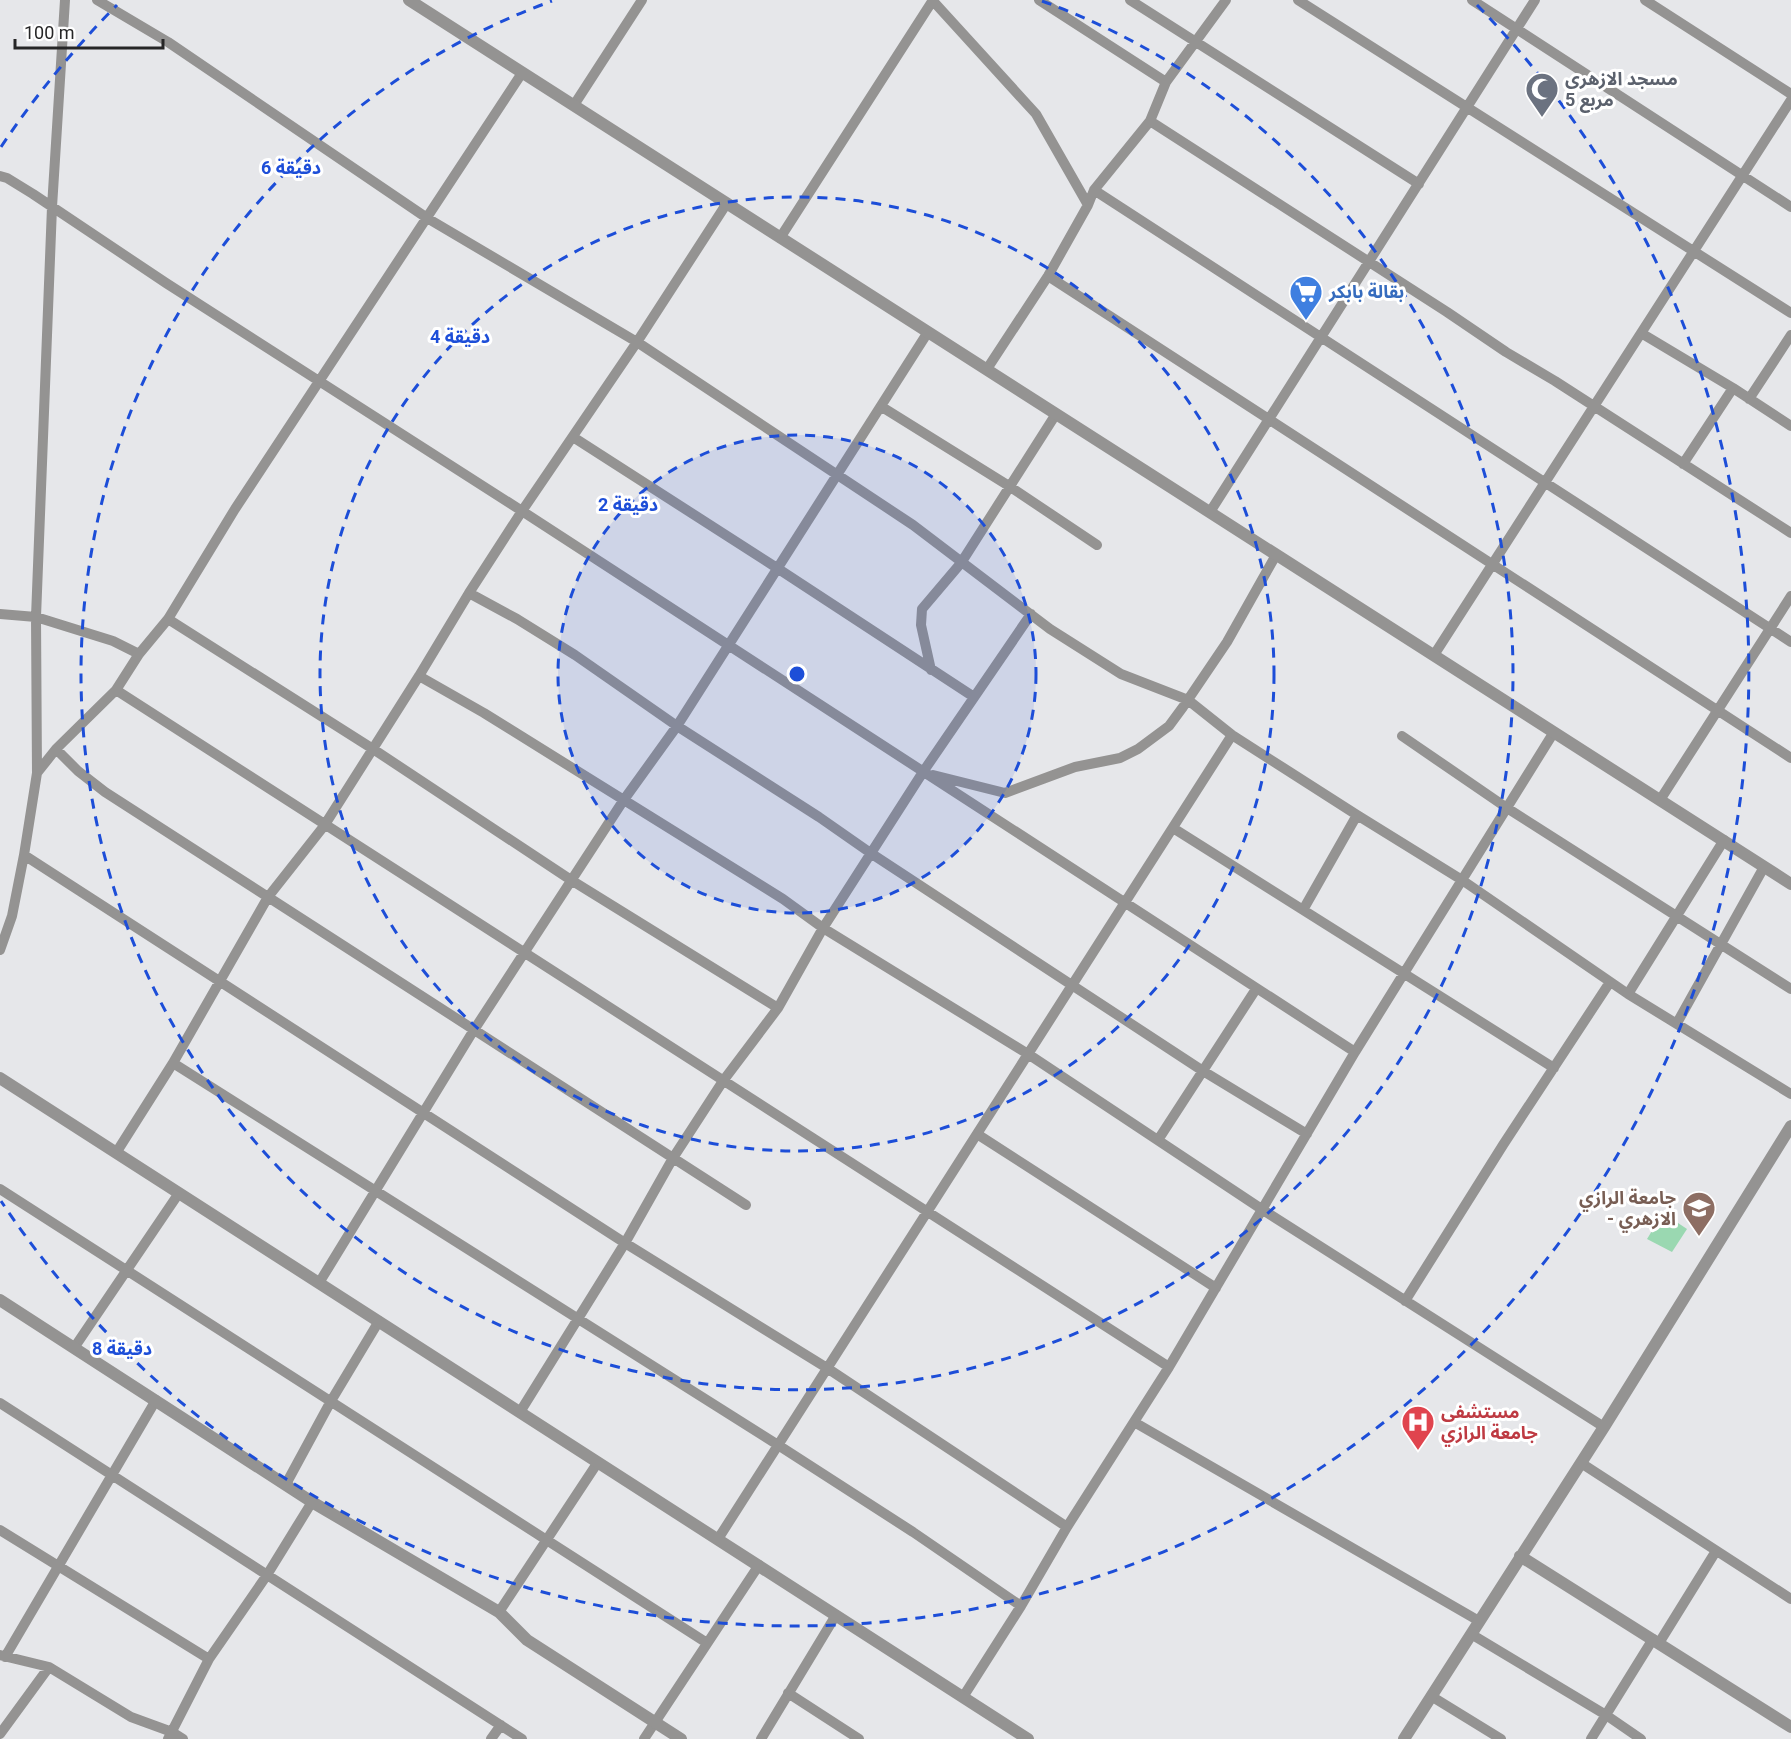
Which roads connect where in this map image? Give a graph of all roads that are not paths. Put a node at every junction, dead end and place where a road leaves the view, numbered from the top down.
1 (65, 0) edge
2 (97, 0) edge
3 (409, 0) edge
4 (642, 0) edge
5 (933, 0) edge
6 (1039, 0) edge
7 (1130, 0) edge
8 (1226, 0) edge
9 (1298, 0) edge
10 (1472, 0) edge
11 (1536, 0) edge
12 (1645, 0) edge
13 (1517, 29) junction
14 (1194, 41) junction
15 (522, 73) junction
16 (1166, 82) junction
17 (1791, 94) edge
18 (1791, 100) edge
19 (574, 105) junction
20 (1467, 108) junction
21 (1150, 121) junction
22 (0, 176) edge
23 (1743, 176) junction
24 (1419, 184) junction
25 (1094, 190) junction
26 (727, 203) junction
27 (1088, 204) junction
28 (52, 207) junction
29 (1791, 207) edge
30 (427, 218) junction
31 (780, 238) junction
32 (1694, 252) junction
33 (1369, 262) junction
34 (1048, 276) junction
35 (1791, 314) edge
36 (928, 332) junction
37 (1641, 333) junction
38 (1791, 335) edge
39 (1321, 338) junction
40 (637, 342) junction
41 (987, 369) junction
42 (320, 381) junction
43 (1733, 388) junction
44 (1749, 399) junction
45 (1594, 406) junction
46 (882, 407) junction
47 (1056, 414) junction
48 (1269, 420) junction
49 (1791, 426) edge
50 (573, 437) junction
51 (1683, 464) junction
52 (838, 475) junction
53 (1545, 483) junction
54 (1009, 486) junction
55 (522, 511) junction
56 (1210, 512) junction
57 (1791, 532) edge
58 (1097, 545) dead end
59 (1276, 555) junction
60 (960, 563) junction
61 (1492, 565) junction
62 (777, 568) junction
63 (469, 593) junction
64 (1791, 596) edge
65 (0, 614) edge
66 (1031, 614) junction
67 (36, 617) junction
68 (168, 619) junction
69 (1770, 628) junction
70 (1791, 642) edge
71 (728, 646) junction
72 (140, 654) junction
73 (1434, 656) junction
74 (931, 670) junction
75 (419, 676) junction
76 (116, 690) junction
77 (974, 697) junction
78 (1188, 700) junction
79 (1718, 711) junction
80 (677, 726) junction
81 (1554, 732) junction
82 (1232, 735) junction
83 (1402, 736) dead end
84 (56, 749) junction
85 (373, 749) junction
86 (1791, 758) edge
87 (923, 772) junction
88 (36, 774) junction
89 (1660, 800) junction
90 (623, 801) junction
91 (1507, 808) junction
92 (1357, 815) junction
93 (324, 826) junction
94 (1173, 828) junction
95 (1724, 840) junction
96 (872, 854) junction
97 (24, 855) junction
98 (1764, 867) junction
99 (572, 880) junction
100 (1462, 880) junction
101 (1791, 884) edge
102 (268, 897) junction
103 (1125, 903) junction
104 (1303, 910) junction
105 (1677, 915) junction
106 (823, 928) junction
107 (1720, 943) junction
108 (0, 950) edge
109 (524, 954) junction
110 (1405, 973) junction
111 (220, 982) junction
112 (1610, 982) junction
113 (1072, 986) junction
114 (1256, 989) junction
115 (1791, 989) edge
116 (1628, 994) junction
117 (778, 1008) junction
118 (1677, 1023) junction
119 (474, 1030) junction
120 (1355, 1052) junction
121 (1028, 1054) junction
122 (173, 1063) junction
123 (1554, 1068) junction
124 (1203, 1071) junction
125 (0, 1078) edge
126 (723, 1082) junction
127 (1791, 1094) edge
128 (423, 1112) junction
129 (1791, 1126) edge
130 (977, 1134) junction
131 (1306, 1134) junction
132 (1158, 1140) junction
133 (117, 1153) junction
134 (673, 1158) junction
135 (0, 1189) edge
136 (375, 1190) junction
137 (179, 1193) junction
138 (746, 1206) dead end
139 (1263, 1210) junction
140 (927, 1212) junction
141 (625, 1243) junction
142 (126, 1269) junction
143 (319, 1283) junction
144 (1216, 1288) junction
145 (0, 1300) edge
146 (1405, 1301) junction
147 (578, 1318) junction
148 (379, 1321) junction
149 (74, 1348) junction
150 (1169, 1367) junction
151 (827, 1368) junction
152 (156, 1400) junction
153 (331, 1401) junction
154 (0, 1403) edge
155 (520, 1412) junction
156 (1134, 1422) junction
157 (1604, 1427) junction
158 (778, 1445) junction
159 (598, 1462) junction
160 (1581, 1463) junction
161 (112, 1475) junction
162 (286, 1484) junction
163 (312, 1502) junction
164 (1067, 1527) junction
165 (0, 1530) edge
166 (718, 1539) junction
167 (546, 1541) junction
168 (1716, 1551) junction
169 (1520, 1556) junction
170 (759, 1565) junction
171 (59, 1567) junction
172 (267, 1575) junction
173 (1791, 1599) edge
174 (1021, 1606) junction
175 (499, 1612) junction
176 (836, 1615) junction
177 (1479, 1621) junction
178 (1471, 1634) junction
179 (1656, 1641) junction
180 (707, 1643) junction
181 (3, 1656) edge
182 (208, 1659) junction
183 (49, 1667) junction
184 (788, 1693) junction
185 (1431, 1696) junction
186 (963, 1697) junction
187 (1606, 1715) junction
188 (655, 1722) junction
189 (501, 1725) junction
190 (1791, 1727) edge
191 (0, 1734) edge
192 (170, 1735) edge
193 (183, 1739) edge
194 (491, 1739) edge
195 (522, 1739) edge
196 (644, 1739) edge
197 (681, 1739) edge
198 (761, 1739) edge
199 (859, 1739) edge
200 (1028, 1739) edge
201 (1404, 1739) edge
202 (1501, 1739) edge
203 (1591, 1739) edge
204 (1641, 1739) edge

1 - 28 street
2 - 30 street
3 - 15 street
4 - 19 street
5 - 27 street
5 - 31 street
6 - 16 street
7 - 14 street
8 - 14 street
9 - 20 street
10 - 13 street
11 - 13 street
12 - 17 street
13 - 20 street
13 - 23 street
14 - 16 street
14 - 24 street
15 - 19 street
15 - 30 street
16 - 21 street
18 - 23 street
19 - 26 street
20 - 24 street
20 - 32 street
21 - 25 street
21 - 33 street
22 - 28 street
23 - 29 street
23 - 32 street
24 - 33 street
25 - 27 street
25 - 39 street
26 - 31 street
26 - 40 street
27 - 34 street
28 - 42 street
28 - 67 street
30 - 40 street
30 - 42 street
31 - 36 street
32 - 35 street
32 - 37 street
33 - 39 street
33 - 45 street
34 - 41 street
34 - 48 street
36 - 41 street
36 - 46 street
37 - 43 street
37 - 45 street
38 - 44 street
39 - 48 street
39 - 53 street
40 - 50 street
40 - 52 street
41 - 47 street
42 - 55 street
42 - 68 street
43 - 44 street
43 - 51 street
44 - 49 street
45 - 51 street
45 - 53 street
46 - 52 street
46 - 54 street
47 - 54 street
47 - 56 street
48 - 56 street
48 - 61 street
50 - 55 street
50 - 62 street
51 - 57 street
52 - 60 street
52 - 62 street
53 - 61 street
53 - 69 street
54 - 58 street
54 - 60 street
55 - 63 street
55 - 71 street
56 - 59 street
59 - 73 street
59 - 78 street
60 - 66 street
60 - 74 street
61 - 73 street
61 - 79 street
62 - 71 street
62 - 74 street
63 - 75 street
63 - 80 street
64 - 69 street
65 - 67 street
66 - 77 street
66 - 78 street
67 - 72 street
67 - 88 street
68 - 72 street
68 - 85 street
69 - 70 street
69 - 79 street
71 - 80 street
71 - 87 street
72 - 76 street
73 - 81 street
74 - 77 street
75 - 85 street
75 - 90 street
76 - 84 street
76 - 93 street
77 - 87 street
78 - 82 street
78 - 87 street
79 - 86 street
79 - 89 street
80 - 90 street
80 - 96 street
81 - 89 street
81 - 91 street
82 - 92 street
82 - 94 street
83 - 91 street
84 - 88 street
84 - 102 street
85 - 93 street
85 - 99 street
87 - 96 street
87 - 103 street
88 - 97 street
89 - 95 street
90 - 99 street
90 - 106 street
91 - 100 street
91 - 105 street
92 - 100 street
92 - 104 street
93 - 102 street
93 - 109 street
94 - 103 street
94 - 104 street
95 - 98 street
95 - 105 street
96 - 106 street
96 - 113 street
97 - 108 street
97 - 111 street
98 - 101 street
98 - 107 street
99 - 109 street
99 - 117 street
100 - 110 street
100 - 112 street
102 - 111 street
102 - 119 street
103 - 113 street
103 - 114 street
104 - 110 street
105 - 107 street
105 - 116 street
106 - 117 street
106 - 121 street
107 - 115 street
107 - 118 street
109 - 119 street
109 - 126 street
110 - 120 street
110 - 123 street
111 - 122 street
111 - 128 street
112 - 116 street
112 - 123 street
113 - 121 street
113 - 124 street
114 - 120 street
114 - 124 street
116 - 118 street
117 - 126 street
118 - 127 street
119 - 128 street
119 - 134 street
120 - 131 street
121 - 130 street
121 - 132 street
122 - 133 street
122 - 136 street
123 - 146 street
124 - 131 street
124 - 132 street
125 - 133 street
126 - 134 street
126 - 140 street
128 - 136 street
128 - 141 street
129 - 157 street
130 - 140 street
130 - 144 street
131 - 139 street
132 - 139 street
133 - 137 street
134 - 138 street
134 - 141 street
135 - 142 street
136 - 143 street
136 - 147 street
137 - 142 street
137 - 143 street
139 - 144 street
139 - 146 street
140 - 150 street
140 - 151 street
141 - 147 street
141 - 151 street
142 - 149 street
142 - 153 street
143 - 148 street
144 - 150 street
145 - 149 street
146 - 157 street
147 - 155 street
147 - 158 street
148 - 153 street
148 - 155 street
149 - 152 street
150 - 156 street
151 - 158 street
151 - 164 street
152 - 161 street
152 - 162 street
153 - 162 street
153 - 167 street
154 - 161 street
155 - 159 street
156 - 164 street
156 - 177 street
157 - 160 street
158 - 166 street
158 - 174 street
159 - 166 street
159 - 167 street
160 - 168 street
160 - 169 street
161 - 171 street
161 - 172 street
162 - 163 street
163 - 172 street
163 - 175 street
164 - 174 street
165 - 171 street
166 - 170 street
167 - 175 street
167 - 180 street
168 - 173 street
168 - 179 street
169 - 177 street
169 - 179 street
170 - 176 street
170 - 180 street
171 - 181 street
171 - 182 street
172 - 182 street
172 - 189 street
174 - 186 street
175 - 188 street
176 - 184 street
176 - 186 street
177 - 178 street
178 - 185 street
178 - 187 street
179 - 187 street
179 - 190 street
180 - 188 street
181 - 183 street
182 - 192 street
183 - 191 street
183 - 192 street
184 - 198 street
184 - 199 street
185 - 201 street
185 - 202 street
186 - 200 street
187 - 203 street
187 - 204 street
188 - 196 street
188 - 197 street
189 - 194 street
189 - 195 street
192 - 193 street

